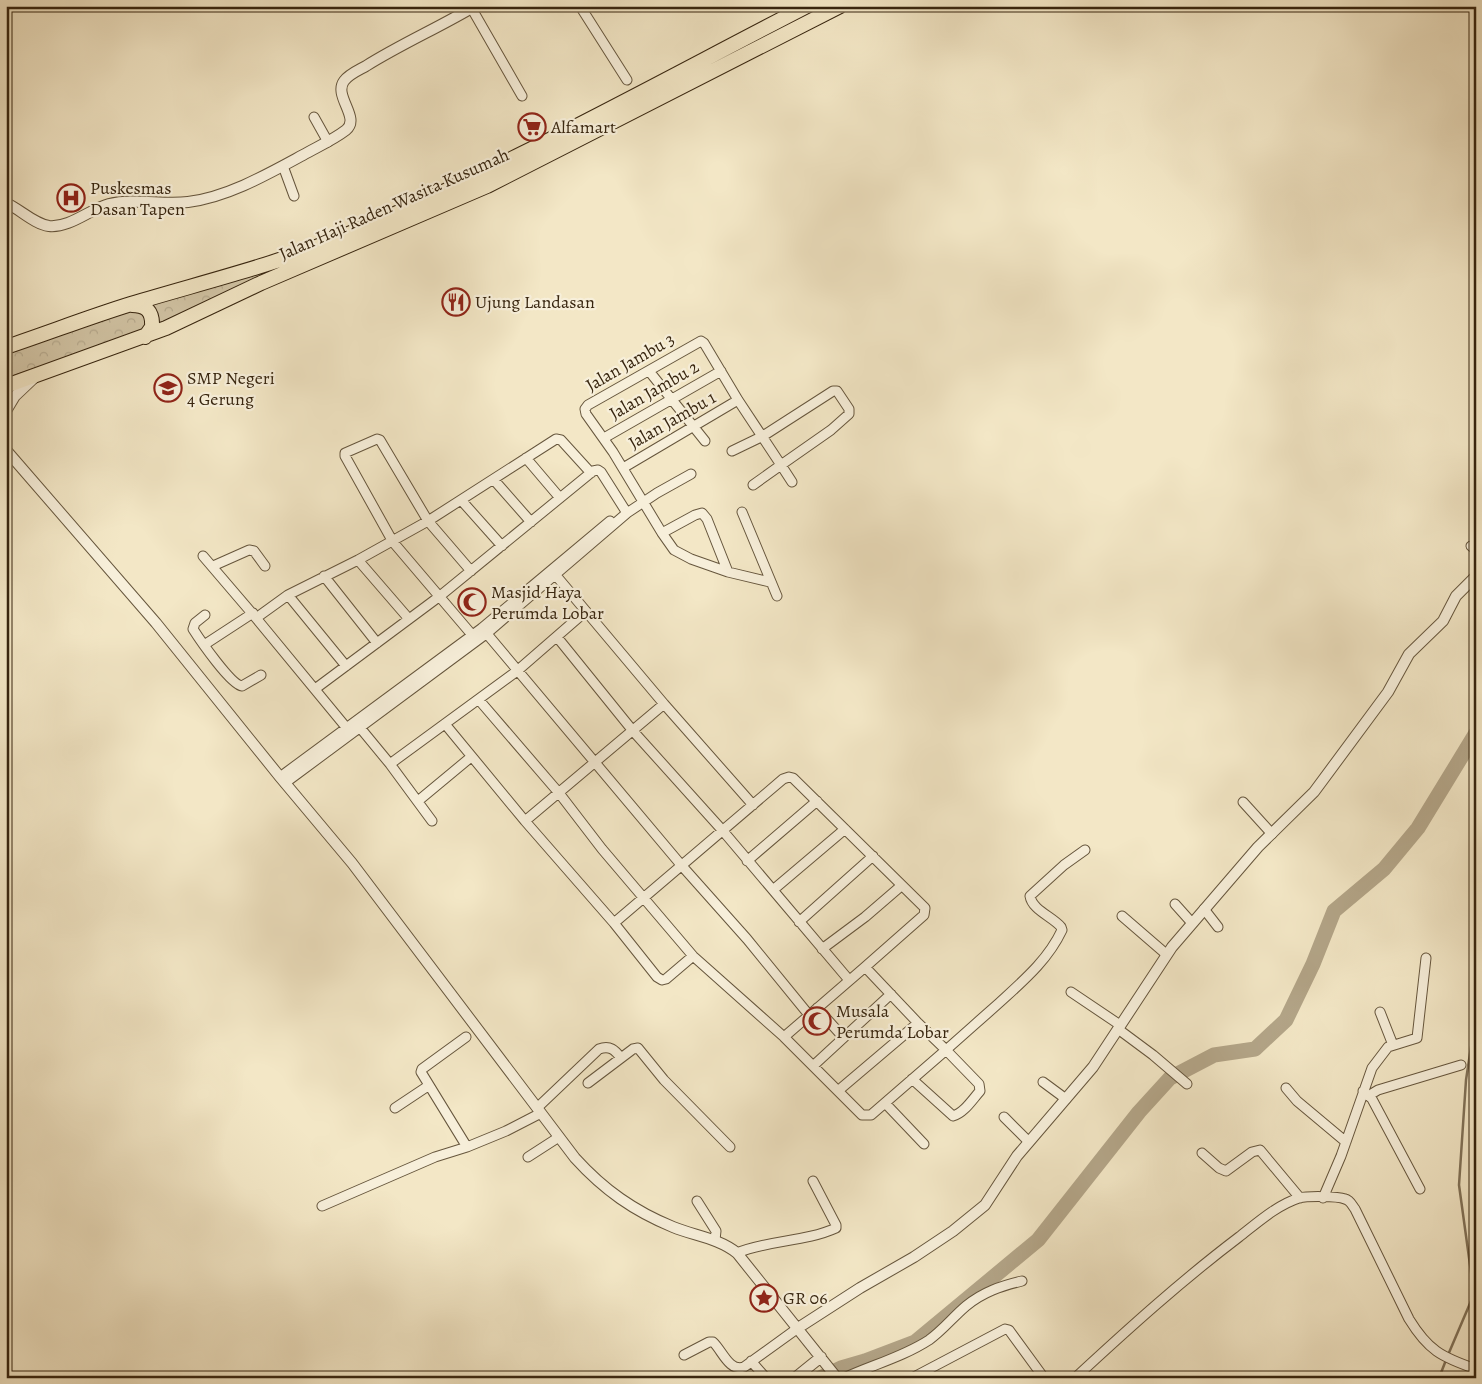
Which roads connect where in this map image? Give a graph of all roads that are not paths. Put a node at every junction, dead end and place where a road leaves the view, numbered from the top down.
1 (580, 6) edge
2 (807, 6) edge
3 (840, 6) edge
4 (473, 7) edge
5 (627, 80) dead end
6 (522, 96) dead end
7 (314, 117) dead end
8 (328, 142) junction
9 (283, 166) junction
10 (484, 180) junction
11 (294, 196) dead end
12 (6, 203) edge
13 (128, 305) junction
14 (145, 337) junction
15 (6, 347) edge
16 (649, 371) junction
17 (721, 371) junction
18 (38, 374) junction
19 (6, 386) edge
20 (671, 398) junction
21 (738, 400) junction
22 (6, 411) edge
23 (692, 426) junction
24 (763, 436) junction
25 (604, 438) junction
26 (705, 441) dead end
27 (6, 450) edge
28 (732, 451) dead end
29 (526, 458) junction
30 (782, 465) junction
31 (623, 468) junction
32 (591, 473) junction
33 (690, 474) dead end
34 (494, 480) junction
35 (792, 482) dead end
36 (753, 485) dead end
37 (560, 498) junction
38 (461, 500) junction
39 (642, 500) junction
40 (626, 511) junction
41 (742, 512) dead end
42 (428, 521) junction
43 (530, 522) junction
44 (662, 533) junction
45 (393, 542) junction
46 (502, 546) junction
47 (203, 556) dead end
48 (358, 560) junction
49 (213, 566) junction
50 (265, 566) dead end
51 (471, 571) junction
52 (553, 572) junction
53 (728, 572) junction
54 (324, 576) junction
55 (1476, 576) edge
56 (770, 582) junction
57 (288, 595) junction
58 (440, 596) junction
59 (777, 596) dead end
60 (586, 612) junction
61 (205, 615) dead end
62 (254, 616) junction
63 (409, 619) junction
64 (484, 631) junction
65 (473, 636) junction
66 (557, 636) junction
67 (376, 643) junction
68 (204, 645) junction
69 (346, 666) junction
70 (517, 671) junction
71 (261, 674) dead end
72 (315, 689) junction
73 (479, 700) junction
74 (664, 704) junction
75 (445, 724) junction
76 (357, 725) junction
77 (349, 731) junction
78 (633, 731) junction
79 (471, 757) junction
80 (595, 762) junction
81 (390, 764) junction
82 (282, 780) junction
83 (559, 793) junction
84 (418, 801) junction
85 (817, 801) junction
86 (1243, 802) dead end
87 (753, 805) junction
88 (432, 821) dead end
89 (525, 821) junction
90 (845, 829) junction
91 (723, 831) junction
92 (1270, 831) junction
93 (1085, 850) dead end
94 (873, 856) junction
95 (747, 861) junction
96 (682, 866) junction
97 (901, 886) junction
98 (773, 890) junction
99 (644, 899) junction
100 (1174, 904) dead end
101 (1204, 909) junction
102 (1122, 916) dead end
103 (799, 922) junction
104 (1192, 923) junction
105 (614, 924) junction
106 (1218, 927) dead end
107 (822, 949) junction
108 (1163, 952) junction
109 (693, 956) junction
110 (1426, 958) dead end
111 (865, 967) junction
112 (849, 980) junction
113 (1071, 992) dead end
114 (891, 994) junction
115 (817, 1008) junction
116 (1380, 1012) dead end
117 (809, 1015) junction
118 (918, 1023) junction
119 (1117, 1025) junction
120 (466, 1037) dead end
121 (784, 1037) junction
122 (843, 1037) junction
123 (1393, 1045) junction
124 (946, 1050) junction
125 (621, 1058) junction
126 (1461, 1065) dead end
127 (813, 1066) junction
128 (912, 1079) junction
129 (1043, 1082) dead end
130 (588, 1083) dead end
131 (1187, 1084) dead end
132 (428, 1086) junction
133 (1286, 1088) dead end
134 (839, 1090) junction
135 (1366, 1094) junction
136 (1063, 1097) junction
137 (885, 1103) junction
138 (395, 1108) dead end
139 (539, 1110) junction
140 (1004, 1117) dead end
141 (559, 1137) junction
142 (1026, 1140) junction
143 (1346, 1142) junction
144 (924, 1144) dead end
145 (467, 1147) junction
146 (730, 1147) dead end
147 (1202, 1153) dead end
148 (528, 1157) dead end
149 (813, 1180) dead end
150 (1420, 1189) dead end
151 (1300, 1198) junction
152 (1323, 1198) junction
153 (697, 1200) dead end
154 (322, 1206) dead end
155 (715, 1240) junction
156 (737, 1253) junction
157 (1022, 1281) dead end
158 (795, 1325) junction
159 (684, 1355) dead end
160 (822, 1359) junction
161 (751, 1361) junction
162 (1476, 1369) edge
163 (839, 1377) edge
164 (766, 1378) edge
165 (795, 1378) edge
166 (912, 1378) edge
167 (1044, 1378) edge
168 (1074, 1378) edge

1 - 5 street
2 - 10 highway, Jalan Haji Raden Wasita Kusumah
3 - 10 highway, Jalan Haji Raden Wasita Kusumah
4 - 6 street
4 - 8 street
7 - 8 street
8 - 9 street
9 - 11 street
9 - 12 street
10 - 13 highway, Jalan Haji Raden Wasita Kusumah
10 - 14 highway, Jalan Haji Raden Wasita Kusumah
13 - 14 highway
13 - 15 highway, Jalan Haji Raden Wasita Kusumah
14 - 18 highway, Jalan Haji Raden Wasita Kusumah
16 - 17 street, Jalan Jambu 3
16 - 20 street
16 - 25 street, Jalan Jambu 3
17 - 20 street, Jalan Jambu 2
17 - 21 street
18 - 19 highway, Jalan Haji Raden Wasita Kusumah
18 - 22 street
20 - 23 street
20 - 25 street, Jalan Jambu 2
21 - 23 street, Jalan Jambu 1
21 - 24 street
23 - 26 street
23 - 31 street, Jalan Jambu 1
24 - 28 street
24 - 30 street
24 - 30 street
25 - 31 street
27 - 82 street
29 - 32 street
29 - 34 street
29 - 37 street
30 - 35 street
30 - 36 street
31 - 39 street
32 - 37 street
32 - 40 street
33 - 39 street
34 - 38 street
34 - 43 street
37 - 43 street
38 - 42 street
38 - 46 street
39 - 40 street
39 - 44 street
40 - 52 street
41 - 56 street
42 - 45 street
42 - 45 street
42 - 51 street
43 - 46 street
44 - 53 street
44 - 53 street
45 - 48 street
45 - 58 street
46 - 51 street
47 - 49 street
48 - 54 street
48 - 63 street
49 - 50 street
49 - 62 street
51 - 58 street
52 - 60 street
52 - 64 street
53 - 56 street
54 - 57 street
54 - 67 street
55 - 92 street
56 - 59 street
57 - 62 street
57 - 69 street
58 - 63 street
58 - 65 street
60 - 66 street
60 - 74 street
61 - 68 street
62 - 68 street
62 - 72 street
63 - 67 street
64 - 65 street
64 - 70 street
64 - 76 street
65 - 76 street
66 - 70 street
66 - 78 street
67 - 69 street
68 - 71 street
69 - 72 street
70 - 73 street
70 - 80 street
72 - 77 street
73 - 75 street
73 - 83 street
74 - 78 street
74 - 87 street
75 - 79 street
75 - 81 street
76 - 77 street
76 - 81 street
77 - 82 street
78 - 80 street
78 - 91 street
79 - 84 street
79 - 89 street
80 - 83 street
80 - 96 street
81 - 84 street
82 - 139 street
83 - 89 street
83 - 99 street
84 - 88 street
85 - 87 street
85 - 90 street
85 - 95 street
86 - 92 street
87 - 91 street
89 - 105 street
90 - 94 street
90 - 98 street
91 - 95 street
91 - 96 street
92 - 101 street
93 - 124 street
94 - 97 street
94 - 103 street
95 - 98 street
96 - 99 street
96 - 117 street
97 - 107 street
97 - 111 street
98 - 103 street
99 - 105 street
99 - 109 street
100 - 104 street
101 - 104 street
101 - 106 street
102 - 108 street
103 - 107 street
104 - 108 street
105 - 109 street
107 - 112 street
108 - 119 street
109 - 121 street
110 - 123 street
111 - 112 street
111 - 114 street
112 - 115 street
113 - 119 street
114 - 118 street
114 - 122 street
115 - 117 street
115 - 122 street
116 - 123 street
117 - 121 street
118 - 124 street
118 - 134 street
119 - 131 street
119 - 136 street
120 - 132 street
121 - 127 street
122 - 127 street
123 - 135 street
124 - 128 street
124 - 128 street
125 - 130 street
125 - 139 street
125 - 146 street
126 - 135 street
127 - 134 street
128 - 137 street
129 - 136 street
132 - 138 street
132 - 145 street
133 - 143 street
134 - 137 street
135 - 143 street
135 - 150 street
136 - 142 street
137 - 144 street
139 - 141 street
139 - 145 street
140 - 142 street
141 - 148 street
141 - 155 street
142 - 158 street
143 - 152 street
145 - 154 street
147 - 151 street
149 - 156 street
151 - 152 street
151 - 168 street
152 - 162 street
153 - 155 street
155 - 156 street
156 - 158 street
157 - 163 street
158 - 160 street
158 - 161 street
159 - 161 street
160 - 163 street
160 - 165 street
161 - 164 street
166 - 167 street

